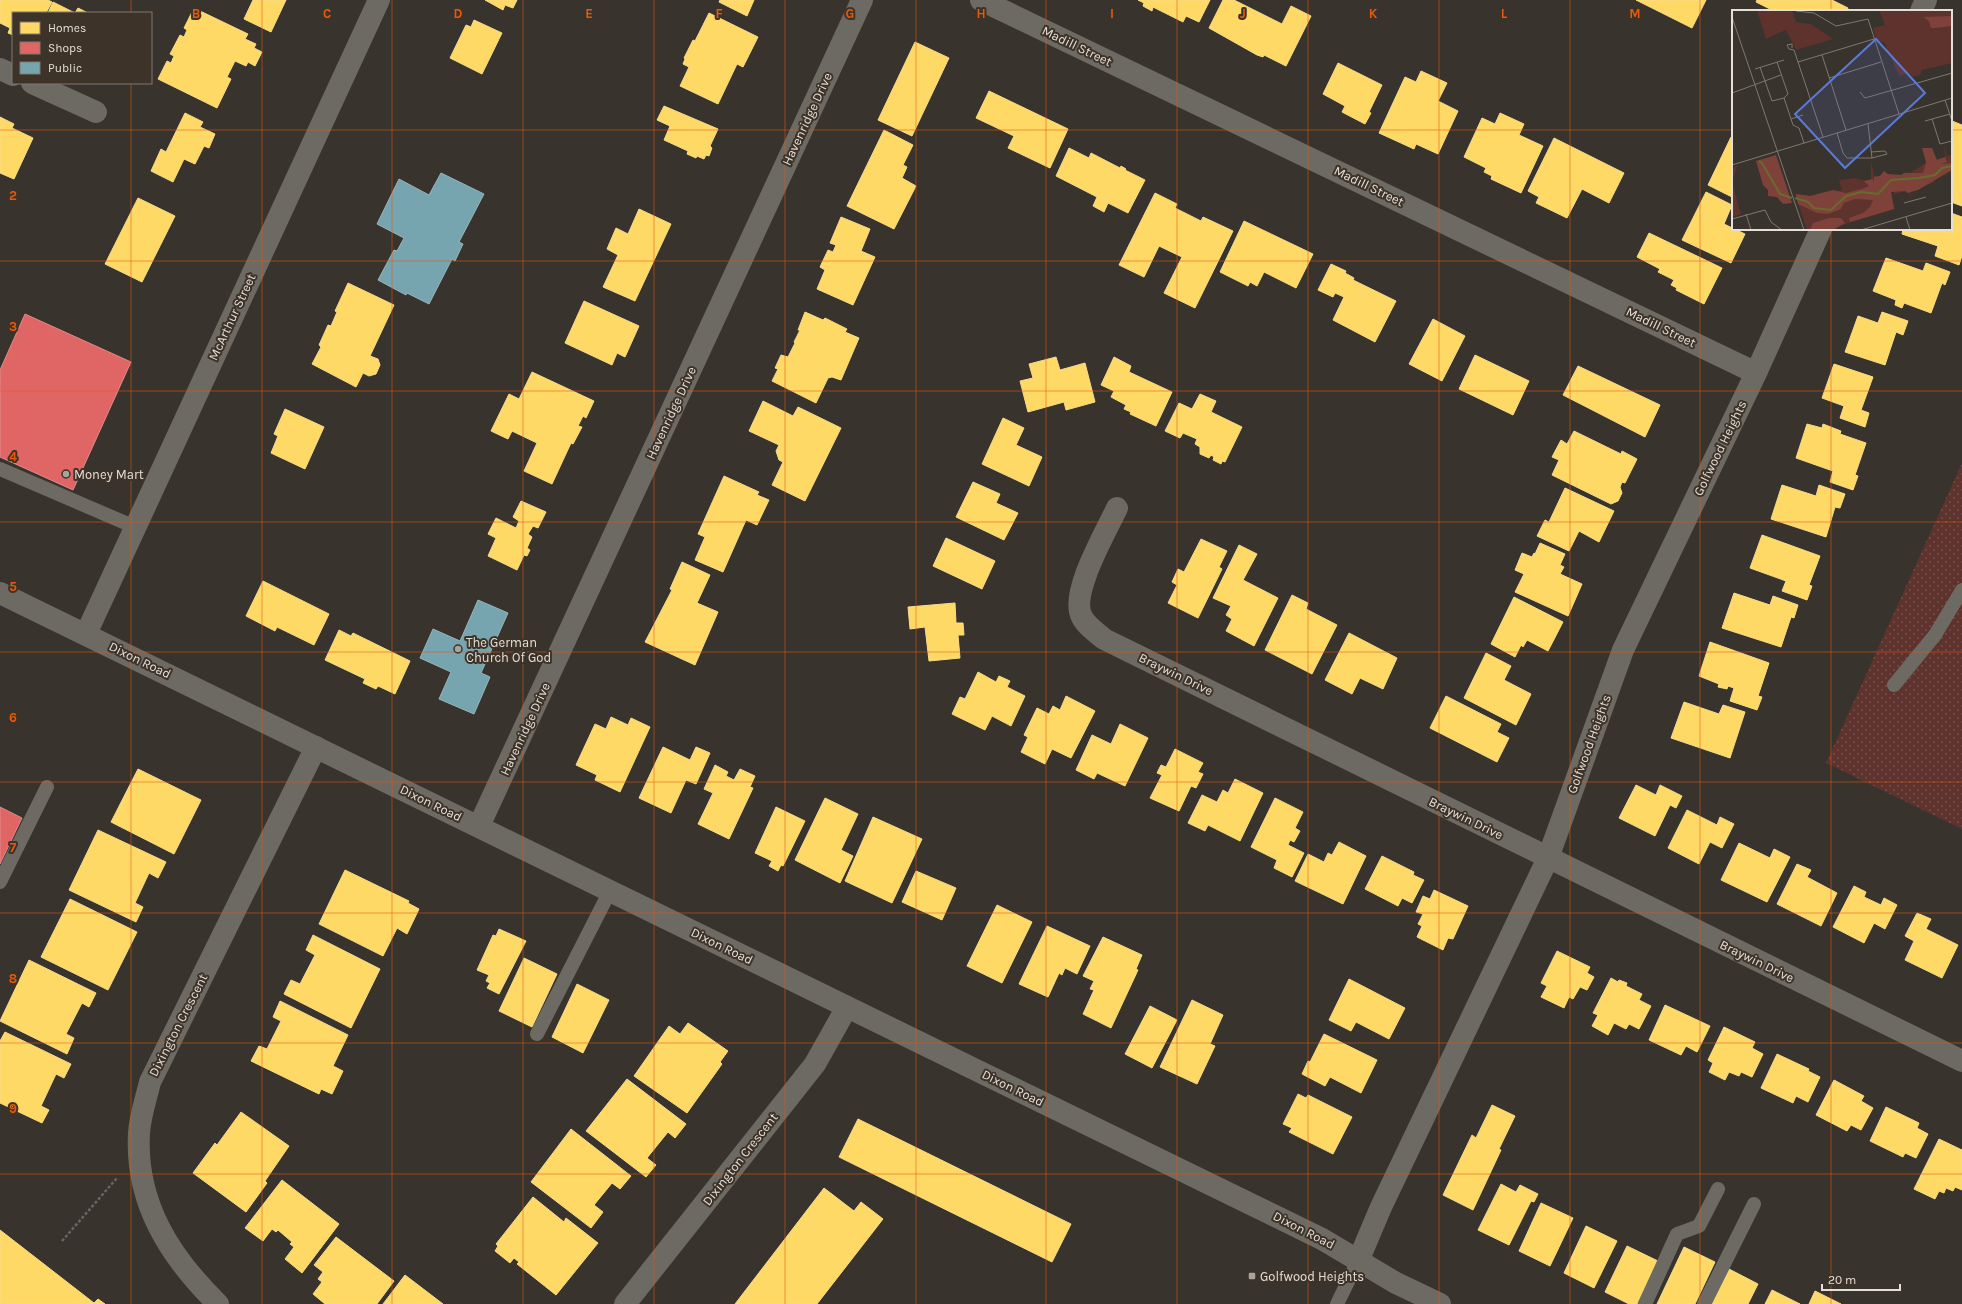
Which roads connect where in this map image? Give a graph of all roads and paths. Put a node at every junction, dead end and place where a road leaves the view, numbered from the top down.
1 (379, 0) edge
2 (862, 0) edge
3 (981, 0) edge
4 (1926, 0) edge
5 (1921, 10) edge
6 (0, 69) edge
7 (12, 74) edge
8 (34, 84) edge
9 (96, 112) dead end
10 (1822, 230) edge
11 (1756, 373) junction
12 (0, 469) edge
13 (1117, 508) dead end
14 (135, 527) junction
15 (1962, 590) edge
16 (0, 592) edge
17 (86, 634) junction
18 (1894, 686) dead end
19 (316, 747) junction
20 (47, 787) dead end
21 (479, 826) junction
22 (1548, 858) junction
23 (0, 882) edge
24 (610, 891) junction
25 (847, 1007) junction
26 (537, 1034) dead end
27 (1962, 1061) edge
28 (139, 1152) junction
29 (1718, 1189) dead end
30 (1754, 1204) dead end
31 (62, 1241) dead end
32 (1359, 1260) junction
33 (218, 1304) edge
34 (625, 1304) edge
35 (1337, 1304) edge
36 (1440, 1304) edge
37 (1645, 1304) edge
38 (1704, 1304) edge

1 - 14 street, McArthur Street
2 - 21 street, Havenridge Drive
3 - 11 street, Madill Street
4 - 5 street
6 - 7 street
8 - 9 street
10 - 11 street, Golfwood Heights
11 - 22 street, Golfwood Heights
12 - 14 lane
13 - 22 street, Braywin Drive
14 - 17 street, McArthur Street
15 - 18 lane
16 - 17 street, Dixon Road
17 - 19 street, Dixon Road
19 - 21 street, Dixon Road
19 - 28 street, Dixington Crescent
20 - 23 lane
21 - 24 street, Dixon Road
22 - 27 street, Braywin Drive
22 - 32 street, Golfwood Heights
24 - 25 street, Dixon Road
24 - 26 lane
25 - 32 street, Dixon Road
25 - 34 street, Dixington Crescent
28 - 31 path
28 - 33 street, Dixington Crescent
29 - 37 lane
30 - 38 lane
32 - 35 lane
32 - 36 street, Dixon Road

